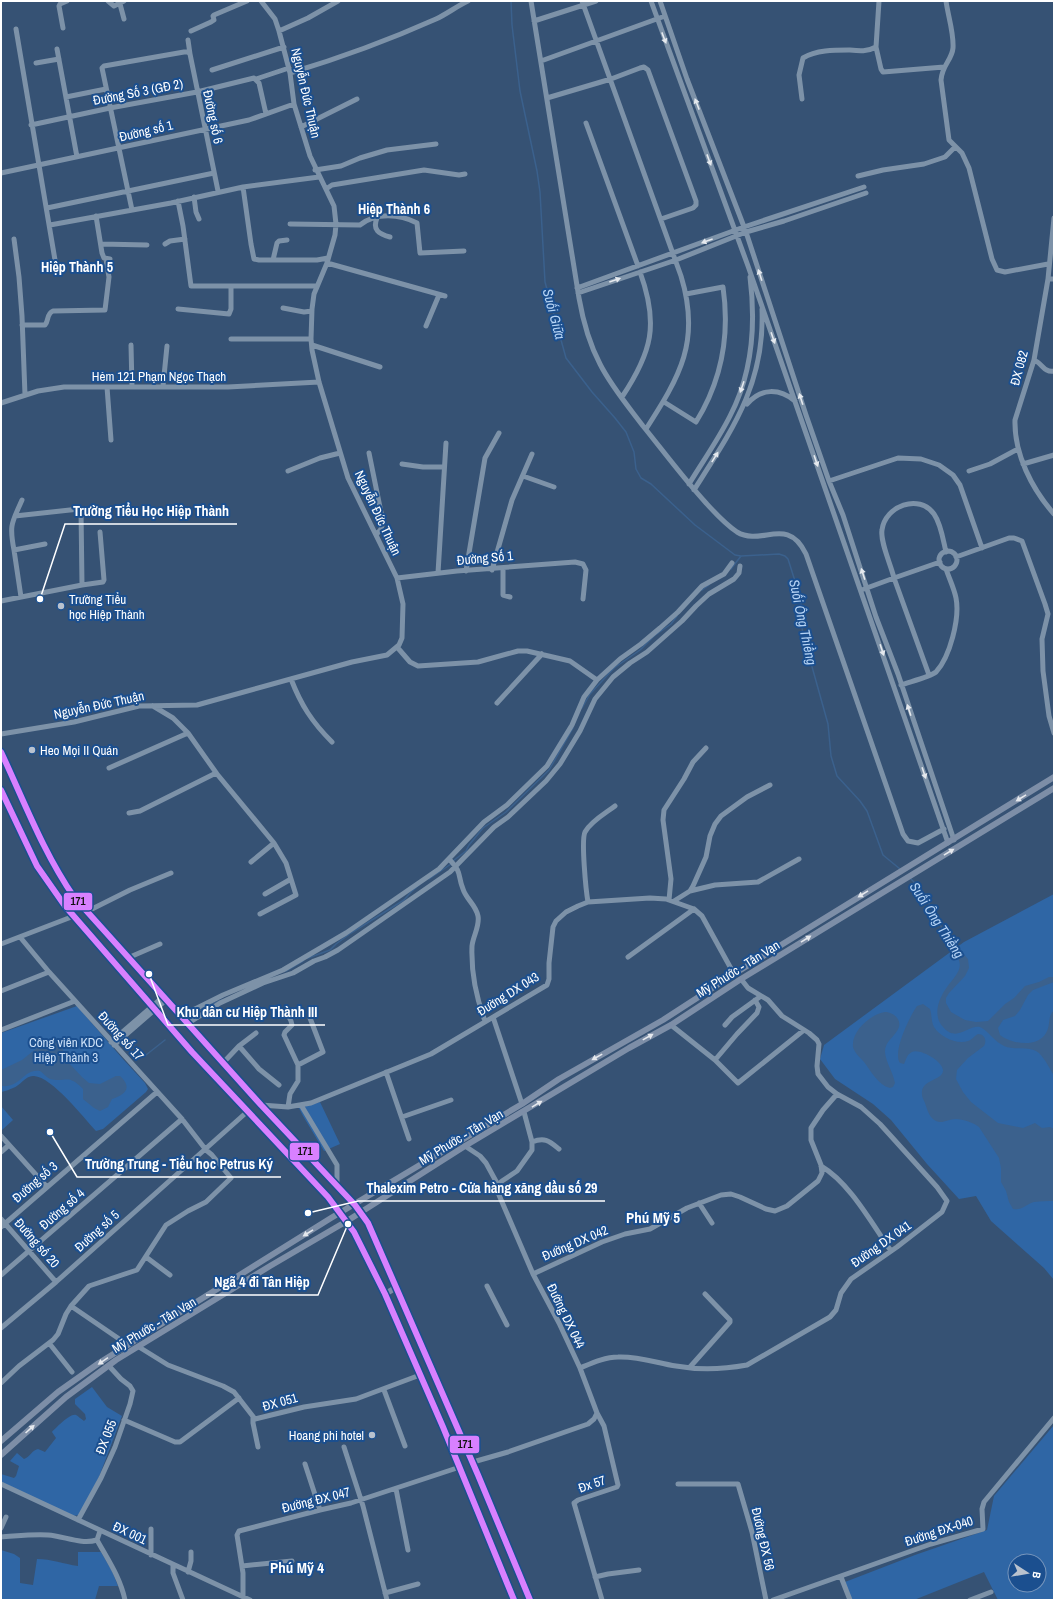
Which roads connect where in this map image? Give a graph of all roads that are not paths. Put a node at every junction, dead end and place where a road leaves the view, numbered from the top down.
1 (67, 1) edge
2 (108, 1) edge
3 (248, 1) edge
4 (261, 1) edge
5 (338, 1) edge
6 (468, 1) edge
7 (531, 1) edge
8 (596, 1) edge
9 (651, 1) edge
10 (660, 1) edge
11 (879, 1) edge
12 (946, 1) edge
13 (122, 3) edge
14 (583, 3) edge
15 (665, 16) junction
16 (124, 19) dead end
17 (656, 19) junction
18 (534, 21) junction
19 (63, 28) dead end
20 (16, 29) dead end
21 (191, 31) dead end
22 (279, 31) junction
23 (188, 40) dead end
24 (598, 41) junction
25 (284, 47) junction
26 (876, 47) junction
27 (57, 49) dead end
28 (190, 54) junction
29 (59, 59) junction
30 (541, 61) junction
31 (36, 63) dead end
32 (944, 67) junction
33 (212, 70) dead end
34 (290, 70) junction
35 (256, 79) junction
36 (611, 79) junction
37 (106, 89) junction
38 (197, 92) junction
39 (66, 97) junction
40 (547, 98) junction
41 (357, 99) dead end
42 (802, 99) dead end
43 (294, 104) junction
44 (110, 108) junction
45 (266, 114) junction
46 (69, 117) junction
47 (586, 123) dead end
48 (31, 125) junction
49 (301, 127) junction
50 (204, 128) junction
51 (436, 144) dead end
52 (954, 147) junction
53 (118, 148) junction
54 (77, 157) junction
55 (39, 165) junction
56 (315, 170) junction
57 (1, 173) edge
58 (214, 173) junction
59 (465, 174) dead end
60 (858, 176) dead end
61 (319, 177) junction
62 (243, 187) junction
63 (864, 187) dead end
64 (326, 189) junction
65 (128, 190) junction
66 (218, 191) junction
67 (866, 193) dead end
68 (194, 197) junction
69 (178, 201) junction
70 (47, 208) junction
71 (132, 210) junction
72 (96, 216) junction
73 (377, 218) junction
74 (1054, 218) edge
75 (199, 219) dead end
76 (661, 219) junction
77 (290, 224) dead end
78 (336, 224) junction
79 (50, 225) junction
80 (745, 230) junction
81 (736, 233) junction
82 (390, 237) dead end
83 (14, 239) dead end
84 (185, 239) junction
85 (287, 240) dead end
86 (101, 244) junction
87 (147, 244) dead end
88 (165, 244) dead end
89 (464, 251) dead end
90 (673, 252) junction
91 (55, 260) dead end
92 (273, 260) junction
93 (676, 260) junction
94 (327, 261) junction
95 (1048, 264) junction
96 (638, 266) junction
97 (748, 266) junction
98 (640, 272) junction
99 (1048, 279) junction
100 (1054, 279) edge
101 (231, 286) junction
102 (317, 286) junction
103 (578, 290) junction
104 (686, 294) junction
105 (761, 303) junction
106 (283, 308) dead end
107 (178, 309) dead end
108 (312, 311) junction
109 (22, 325) junction
110 (426, 326) dead end
111 (232, 339) dead end
112 (311, 342) junction
113 (130, 345) dead end
114 (167, 346) dead end
115 (1034, 360) junction
116 (380, 367) dead end
117 (1054, 371) edge
118 (319, 382) junction
119 (163, 386) junction
120 (107, 387) junction
121 (132, 387) junction
122 (25, 396) junction
123 (622, 398) junction
124 (795, 401) junction
125 (664, 402) junction
126 (1, 403) edge
127 (743, 410) junction
128 (646, 429) junction
129 (499, 433) dead end
130 (111, 440) dead end
131 (446, 443) dead end
132 (1018, 449) junction
133 (340, 453) junction
134 (369, 453) dead end
135 (532, 454) dead end
136 (1054, 455) edge
137 (402, 464) dead end
138 (1023, 464) junction
139 (444, 467) junction
140 (288, 471) dead end
141 (969, 471) dead end
142 (523, 476) junction
143 (829, 481) junction
144 (689, 484) junction
145 (554, 487) dead end
146 (694, 490) junction
147 (22, 500) dead end
148 (1054, 514) edge
149 (15, 516) junction
150 (100, 532) dead end
151 (376, 535) junction
152 (45, 544) dead end
153 (982, 548) junction
154 (14, 550) junction
155 (946, 552) junction
156 (956, 557) junction
157 (940, 562) junction
158 (732, 563) dead end
159 (740, 566) dead end
160 (503, 568) junction
161 (946, 569) junction
162 (492, 570) junction
163 (466, 571) junction
164 (438, 573) junction
165 (397, 578) junction
166 (894, 578) junction
167 (82, 585) junction
168 (867, 588) junction
169 (861, 590) junction
170 (21, 597) junction
171 (510, 598) dead end
172 (583, 598) dead end
173 (1, 601) edge
174 (397, 647) junction
175 (542, 654) junction
176 (929, 675) junction
177 (291, 679) junction
178 (597, 680) junction
179 (901, 685) junction
180 (497, 703) dead end
181 (152, 705) junction
182 (911, 724) junction
183 (188, 733) junction
184 (1054, 733) edge
185 (1, 734) edge
186 (332, 742) dead end
187 (706, 748) dead end
188 (1, 752) edge
189 (109, 768) dead end
190 (216, 773) junction
191 (1054, 777) edge
192 (770, 785) dead end
193 (1054, 788) edge
194 (1, 790) edge
195 (615, 806) dead end
196 (129, 813) dead end
197 (944, 829) junction
198 (951, 841) junction
199 (274, 843) junction
200 (449, 859) junction
201 (799, 859) dead end
202 (251, 862) dead end
203 (456, 866) junction
204 (171, 873) dead end
205 (291, 879) junction
206 (690, 891) junction
207 (264, 894) dead end
208 (672, 901) junction
209 (588, 902) junction
210 (694, 909) junction
211 (88, 911) junction
212 (260, 914) dead end
213 (74, 916) junction
214 (20, 937) junction
215 (1, 944) edge
216 (160, 944) dead end
217 (130, 957) junction
218 (628, 957) dead end
219 (49, 972) junction
220 (734, 974) junction
221 (741, 979) junction
222 (1, 991) edge
223 (761, 996) junction
224 (165, 999) junction
225 (755, 1000) junction
226 (75, 1002) junction
227 (154, 1008) junction
228 (288, 1014) dead end
229 (181, 1016) junction
230 (493, 1017) junction
231 (310, 1018) dead end
232 (485, 1021) junction
233 (188, 1024) junction
234 (671, 1025) junction
235 (725, 1025) dead end
236 (1, 1030) edge
237 (804, 1030) junction
238 (256, 1033) dead end
239 (113, 1043) junction
240 (239, 1046) junction
241 (715, 1060) junction
242 (223, 1063) junction
243 (298, 1065) junction
244 (386, 1072) junction
245 (279, 1085) dead end
246 (156, 1092) junction
247 (837, 1094) junction
248 (450, 1100) dead end
249 (522, 1104) junction
250 (261, 1105) junction
251 (301, 1105) junction
252 (288, 1107) junction
253 (248, 1111) junction
254 (524, 1112) junction
255 (402, 1117) junction
256 (182, 1119) junction
257 (1, 1136) edge
258 (410, 1139) dead end
259 (532, 1142) junction
260 (9, 1145) junction
261 (465, 1146) junction
262 (559, 1149) dead end
263 (206, 1150) junction
264 (1, 1152) edge
265 (821, 1166) junction
266 (337, 1185) junction
267 (498, 1185) junction
268 (46, 1187) junction
269 (699, 1203) junction
270 (355, 1204) junction
271 (341, 1212) junction
272 (360, 1212) junction
273 (347, 1222) junction
274 (2, 1223) edge
275 (712, 1223) dead end
276 (891, 1251) junction
277 (29, 1252) junction
278 (146, 1257) junction
279 (533, 1274) junction
280 (1, 1275) edge
281 (170, 1275) dead end
282 (56, 1282) junction
283 (487, 1286) dead end
284 (397, 1287) junction
285 (384, 1294) junction
286 (705, 1294) dead end
287 (71, 1306) junction
288 (8, 1322) junction
289 (1, 1323) edge
290 (507, 1325) dead end
291 (1, 1328) edge
292 (50, 1343) junction
293 (128, 1345) junction
294 (139, 1347) junction
295 (109, 1366) junction
296 (690, 1367) junction
297 (580, 1368) junction
298 (72, 1372) dead end
299 (420, 1375) junction
300 (1, 1383) edge
301 (384, 1390) junction
302 (239, 1398) junction
303 (597, 1413) junction
304 (253, 1417) junction
305 (1054, 1418) edge
306 (124, 1420) junction
307 (1, 1442) edge
308 (405, 1446) dead end
309 (258, 1447) dead end
310 (344, 1447) dead end
311 (1, 1455) edge
312 (473, 1462) junction
313 (305, 1464) dead end
314 (460, 1467) junction
315 (1, 1484) edge
316 (678, 1484) dead end
317 (396, 1489) junction
318 (361, 1500) junction
319 (320, 1510) junction
320 (6, 1518) dead end
321 (78, 1520) junction
322 (1, 1528) edge
323 (151, 1529) dead end
324 (100, 1531) junction
325 (1, 1537) edge
326 (97, 1540) junction
327 (408, 1550) dead end
328 (191, 1552) dead end
329 (151, 1555) junction
330 (292, 1561) dead end
331 (173, 1565) junction
332 (242, 1566) junction
333 (639, 1570) dead end
334 (188, 1572) junction
335 (595, 1577) junction
336 (841, 1577) junction
337 (418, 1584) dead end
338 (991, 1592) dead end
339 (386, 1593) junction
340 (243, 1597) junction
341 (984, 1598) edge
342 (125, 1600) edge
343 (183, 1600) edge
344 (236, 1600) edge
345 (250, 1600) edge
346 (387, 1600) edge
347 (514, 1600) edge
348 (530, 1600) edge
349 (602, 1600) edge
350 (766, 1600) edge
351 (773, 1600) edge
352 (850, 1600) edge
353 (970, 1600) edge

1 - 19 street
2 - 13 street
3 - 21 street
4 - 22 street, Nguyễn Đức Thuận
5 - 22 street
6 - 34 street, Đường Số 3 (GĐ 2)
7 - 18 street
8 - 14 street
9 - 17 street
10 - 15 street
11 - 26 street
12 - 32 street
13 - 16 street
14 - 18 street
14 - 24 street
15 - 17 street
80 -> 15 street
17 - 24 street
17 -> 81 street
18 - 30 street
20 - 48 street
22 - 25 street, Nguyễn Đức Thuận
23 - 28 street, Đường số 6
24 - 30 street
24 - 36 street
25 - 33 street
25 - 34 street, Nguyễn Đức Thuận
26 - 32 street
26 - 42 street
27 - 29 street
28 - 37 street
28 - 38 street, Đường số 6
29 - 31 street
29 - 39 street
30 - 40 street
32 - 52 street
34 - 35 street, Đường Số 3 (GĐ 2)
34 - 43 street, Nguyễn Đức Thuận
35 - 38 street, Đường Số 3 (GĐ 2)
35 - 45 street
36 - 40 street
36 - 76 street
36 - 76 street
37 - 39 street
37 - 44 street
38 - 44 street, Đường Số 3 (GĐ 2)
38 - 50 street, Đường số 6
39 - 46 street
40 - 103 street
41 - 49 street
43 - 45 street, Đường số 1
43 - 49 street, Nguyễn Đức Thuận
44 - 46 street, Đường Số 3 (GĐ 2)
44 - 53 street
45 - 50 street, Đường số 1
46 - 48 street, Đường Số 3 (GĐ 2)
46 - 54 street
47 - 96 street
48 - 55 street
49 - 56 street, Nguyễn Đức Thuận
50 - 53 street, Đường số 1
50 - 58 street, Đường số 6
51 - 56 street
52 - 60 street
52 - 95 street
53 - 54 street, Đường số 1
53 - 65 street
54 - 55 street, Đường số 1
55 - 57 street, Đường số 1
55 - 70 street
56 - 61 street, Nguyễn Đức Thuận
58 - 65 street
58 - 66 street, Đường số 6
59 - 64 street
61 - 62 street
61 - 64 street, Nguyễn Đức Thuận
62 - 66 street
62 - 92 street
63 - 80 street
64 - 78 street, Nguyễn Đức Thuận
65 - 70 street
65 - 71 street
66 - 68 street
67 - 80 street
68 - 69 street
68 - 75 street
69 - 71 street
69 - 84 street
70 - 79 street
71 - 72 street
72 - 79 street
72 - 86 street
73 - 78 street
73 - 82 street
73 - 89 street
74 - 95 street, ĐX 082
76 - 90 street
77 - 78 street
78 - 94 street, Nguyễn Đức Thuận
79 - 91 street
80 - 81 street
143 -> 80 street
81 -> 90 street
81 - 93 street
81 - 97 street
83 - 109 street
84 - 88 street
84 - 101 street
85 - 92 street
86 - 87 street
86 - 109 street
90 - 93 street
90 - 96 street
92 - 94 street
93 - 98 street
93 - 104 street
94 - 102 street, Nguyễn Đức Thuận
94 - 110 street
95 - 99 street, ĐX 082
96 - 103 street
97 - 105 street
97 -> 144 street
103 -> 98 street
98 - 123 street
99 - 100 street
99 - 115 street, ĐX 082
101 - 102 street
101 - 107 street
102 - 108 street, Nguyễn Đức Thuận
103 - 123 street
104 - 125 street
104 - 125 street
105 -> 124 street
105 - 127 street
106 - 108 street
108 - 112 street, Nguyễn Đức Thuận
109 - 122 street
111 - 112 street
112 - 116 street
112 - 118 street, Nguyễn Đức Thuận
113 - 121 street
114 - 119 street
115 - 117 street
115 - 132 street, ĐX 082
118 - 119 street, Hẻm 121 Phạm Ngọc Thạch
118 - 133 street, Nguyễn Đức Thuận
119 - 121 street, Hẻm 121 Phạm Ngọc Thạch
120 - 121 street, Hẻm 121 Phạm Ngọc Thạch
120 - 122 street, Hẻm 121 Phạm Ngọc Thạch
120 - 130 street
122 - 126 street, Hẻm 121 Phạm Ngọc Thạch
123 - 128 street
124 - 127 street
124 -> 169 street
125 - 128 street
146 -> 127 street
128 - 144 street
129 - 163 street
131 - 139 street
132 - 138 street, ĐX 082
132 - 141 street
133 - 140 street
133 - 151 street, Nguyễn Đức Thuận
134 - 151 street
135 - 142 street
136 - 138 street
137 - 139 street
138 - 148 street, ĐX 082
139 - 164 street
142 - 145 street
142 - 162 street
143 - 153 street
168 -> 143 street
144 - 146 street
146 - 197 street
147 - 149 street
149 - 154 street
149 - 167 street
150 - 167 street
151 - 165 street, Nguyễn Đức Thuận
152 - 154 street
153 - 156 street
153 - 184 street
154 - 170 street
155 - 156 street
155 - 157 street
155 - 166 street
156 - 161 street
157 - 161 street
157 - 166 street
158 - 178 street
159 - 203 street
160 - 162 street, Đường Số 1
160 - 171 street
160 - 172 street, Đường Số 1
161 - 176 street
162 - 163 street, Đường Số 1
163 - 164 street, Đường Số 1
164 - 165 street, Đường Số 1
165 - 174 street, Nguyễn Đức Thuận
166 - 168 street
166 - 176 street
167 - 170 street
168 - 169 street
168 - 179 street
169 -> 182 street
170 - 173 street
174 - 175 street
174 - 177 street, Nguyễn Đức Thuận
175 - 178 street
175 - 180 street
176 - 179 street
177 - 181 street, Nguyễn Đức Thuận
177 - 186 street
178 - 200 street
182 -> 179 street
181 - 183 street
181 - 185 street, Nguyễn Đức Thuận
182 -> 197 street
182 - 198 street
183 - 189 street
183 - 190 street
187 - 208 street
188 - 211 main road
190 - 196 street
190 - 199 street
191 -> 198 main road
192 - 206 street
221 -> 193 main road, Mỹ Phước - Tân Vạn
194 - 213 main road
195 - 209 street
197 - 198 street
198 -> 220 main road, Mỹ Phước - Tân Vạn
199 - 202 street
199 - 205 street
200 - 203 street
200 - 229 street
201 - 206 street
203 - 232 street
203 - 233 street
204 - 211 street
205 - 207 street
205 - 212 street
206 - 208 street
208 - 209 street, Đường DX 043
208 - 210 street, Đường DX 043
209 - 230 street, Đường DX 043
210 - 218 street
210 - 220 street, Đường DX 043
211 - 217 main road
213 - 214 street
213 - 227 main road
214 - 215 street
214 - 219 street, Đường số 17
216 - 217 street
217 - 224 main road
219 - 222 street
219 - 226 street, Đường số 17
220 -> 249 main road, Mỹ Phước - Tân Vạn
221 - 223 street
221 - 234 main road, Mỹ Phước - Tân Vạn
223 - 225 street
223 - 237 street
224 - 227 street
224 - 229 main road
225 - 235 street
225 - 241 street
226 - 236 street
226 - 239 street, Đường số 17
227 - 239 street
227 - 253 main road
228 - 243 street
229 - 233 main road
230 - 232 street, Đường DX 043
230 - 249 street
231 - 243 street
232 - 244 street, Đường DX 043
233 - 242 main road
234 - 241 street
254 -> 234 main road, Mỹ Phước - Tân Vạn
237 - 241 street
237 - 247 street
238 - 240 street
239 - 246 street, Đường số 17
240 - 242 street
240 - 245 street
242 - 250 main road
243 - 252 street
244 - 251 street, Đường DX 043
244 - 255 street
246 - 256 street, Đường số 17
246 - 268 street, Đường số 3
247 - 265 street
247 - 276 street, Đường DX 041
248 - 255 street
249 - 270 main road, Mỹ Phước - Tân Vạn
250 - 252 street, Đường DX 043
250 - 266 main road
251 - 252 street, Đường DX 043
251 - 266 street
253 - 263 street, Đường số 5
253 - 271 main road
254 - 259 street
254 - 261 main road, Mỹ Phước - Tân Vạn
255 - 258 street
256 - 263 street, Đường số 17
256 - 277 street, Đường số 4
257 - 260 street
259 - 262 street
259 - 267 street
260 - 264 street
260 - 268 street
261 - 267 street, Đường DX 044
261 - 272 main road, Mỹ Phước - Tân Vạn
263 - 278 street, Đường số 17
263 - 282 street, Đường số 5
265 - 269 street, Đường DX 042
265 - 276 street
266 - 270 main road
267 - 279 street, Đường DX 044
268 - 274 street, Đường số 3
269 - 275 street
269 - 279 street, Đường DX 042
270 - 271 main road, Mỹ Phước - Tân Vạn
270 - 272 main road
271 - 273 main road
271 -> 293 main road, Mỹ Phước - Tân Vạn
272 - 273 main road, Mỹ Phước - Tân Vạn
272 - 284 main road
273 - 285 main road
273 - 294 main road, Mỹ Phước - Tân Vạn
274 - 277 street, Đường số 20
276 - 296 street, Đường DX 041
277 - 280 street, Đường số 4
277 - 282 street, Đường số 20
278 - 281 street
278 - 287 street
279 - 297 street, Đường DX 044
282 - 288 street, Đường số 5
283 - 290 street
284 - 285 main road
284 - 312 main road
285 - 299 main road
286 - 296 street
287 - 292 street
287 - 293 street
288 - 289 street
288 - 291 street, Đường số 5
292 - 298 street
292 - 300 street
293 -> 307 main road, Mỹ Phước - Tân Vạn
294 - 295 main road, Mỹ Phước - Tân Vạn
294 - 302 street, ĐX 051
295 - 306 street, ĐX 055
311 -> 295 main road, Mỹ Phước - Tân Vạn
296 - 297 street, Đường DX 041
297 - 303 street, Đường DX 044
299 - 301 street, ĐX 051
299 - 314 main road
301 - 304 street, ĐX 051
301 - 308 street
302 - 304 street, ĐX 051
302 - 306 street
303 - 312 street
303 - 335 street, Đx 57
304 - 309 street
305 - 336 street, Đường ĐX-040
306 - 321 street, ĐX 055
310 - 318 street
312 - 314 main road
312 - 348 main road
313 - 319 street
314 - 317 street, Đường ĐX 047
314 - 347 main road
315 - 321 street, ĐX 001
316 - 350 street, Đường ĐX 56
317 - 318 street, Đường ĐX 047
317 - 327 street
318 - 319 street, Đường ĐX 047
318 - 339 street
319 - 332 street, Đường ĐX 047
320 - 322 street
321 - 324 street, ĐX 001
323 - 329 street
324 - 326 street
324 - 329 street, ĐX 001
325 - 326 street
326 - 342 street
328 - 334 street
329 - 331 street, ĐX 001
330 - 332 street
331 - 334 street, ĐX 001
331 - 343 street
332 - 340 street, Đường ĐX 047
333 - 335 street
334 - 340 street, ĐX 001
335 - 349 street, Đx 57
336 - 351 street, Đường ĐX-040
336 - 352 street
337 - 339 street
338 - 341 street
339 - 346 street
340 - 344 street
340 - 345 street, ĐX 001
341 - 353 street

